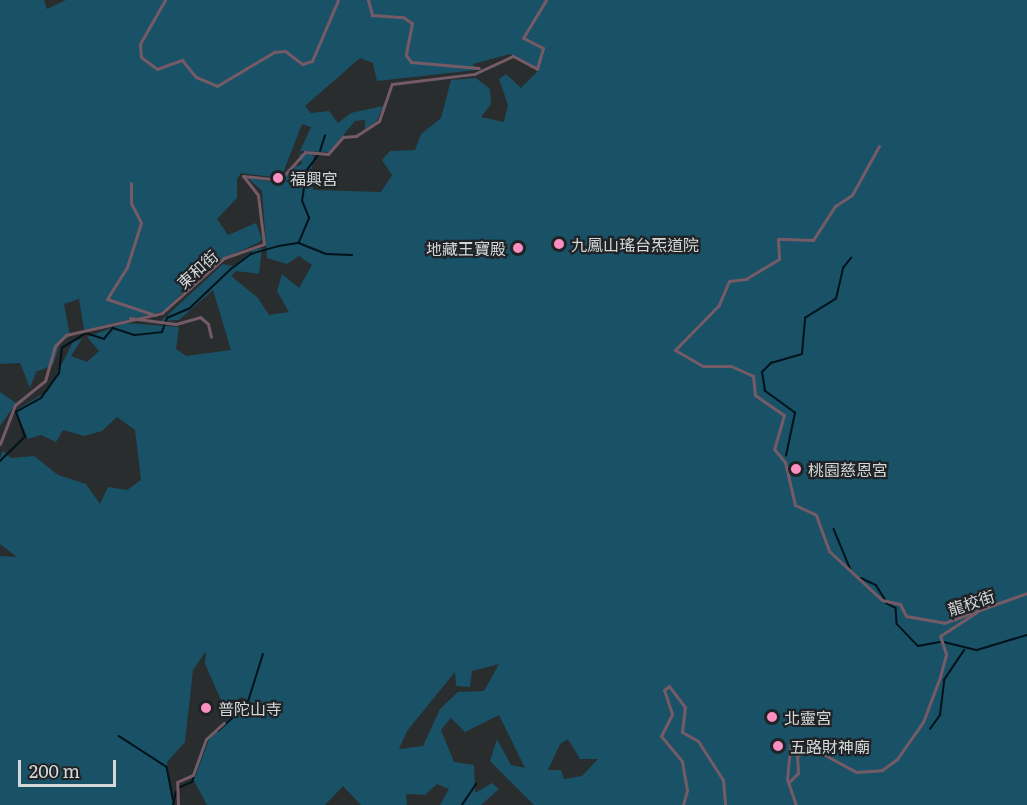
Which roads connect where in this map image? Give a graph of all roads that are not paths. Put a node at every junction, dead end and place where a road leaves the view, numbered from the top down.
1 (165, 0) edge
2 (338, 0) edge
3 (368, 0) edge
4 (546, 0) edge
5 (480, 68) junction
6 (879, 146) dead end
7 (131, 183) dead end
8 (157, 315) junction
9 (129, 318) junction
10 (211, 338) dead end
11 (0, 444) edge
12 (1027, 593) edge
13 (978, 611) junction
14 (224, 723) dead end
15 (791, 739) dead end
16 (788, 783) junction
17 (178, 805) edge
18 (683, 805) edge
19 (725, 805) edge
20 (796, 805) edge

1 - 2 street
3 - 5 street
4 - 5 street
5 - 8 street, 東和街
6 - 13 street, 龍校街
7 - 8 street
8 - 9 street
9 - 10 street
9 - 11 street
12 - 13 street, 龍校街
13 - 16 street
14 - 17 street
15 - 16 street
16 - 20 street
18 - 19 street

